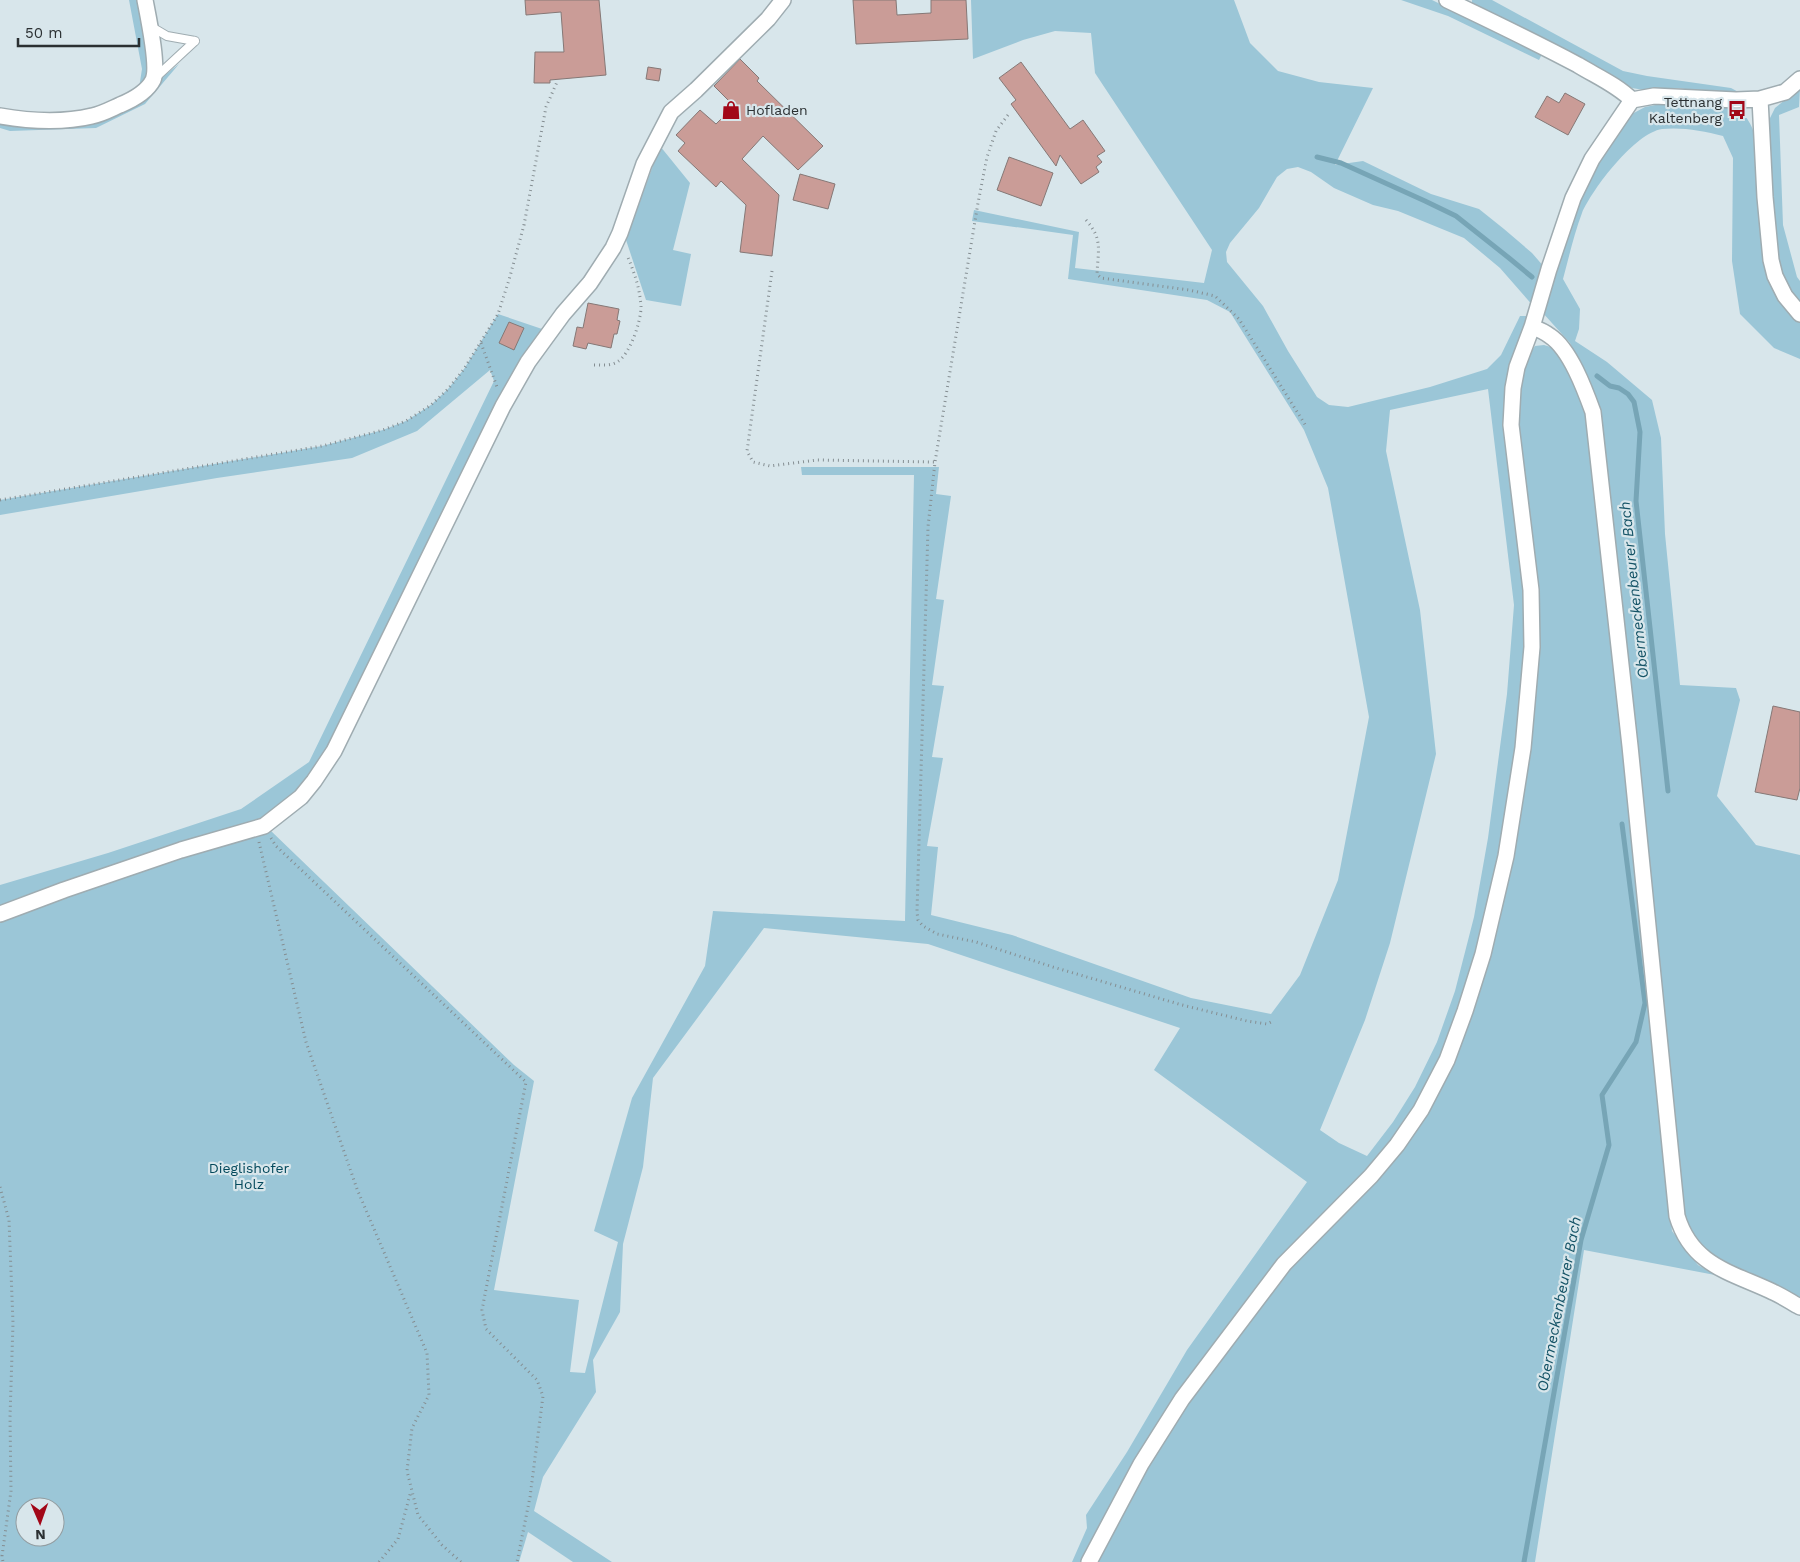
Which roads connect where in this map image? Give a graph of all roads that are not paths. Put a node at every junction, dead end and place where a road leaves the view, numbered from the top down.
1 (145, 0) edge
2 (783, 0) edge
3 (1447, 0) edge
4 (150, 26) junction
5 (1800, 78) edge
6 (154, 79) junction
7 (1760, 99) junction
8 (1632, 100) junction
9 (0, 116) edge
10 (1800, 314) edge
11 (1532, 327) junction
12 (0, 914) edge
13 (1800, 1306) edge
14 (1089, 1562) edge

1 - 4 street
2 - 12 street
3 - 8 street
4 - 6 street
4 - 6 lane
5 - 7 street
6 - 9 street
7 - 8 street
7 - 10 street
8 - 11 street
11 - 13 street
11 - 14 street

